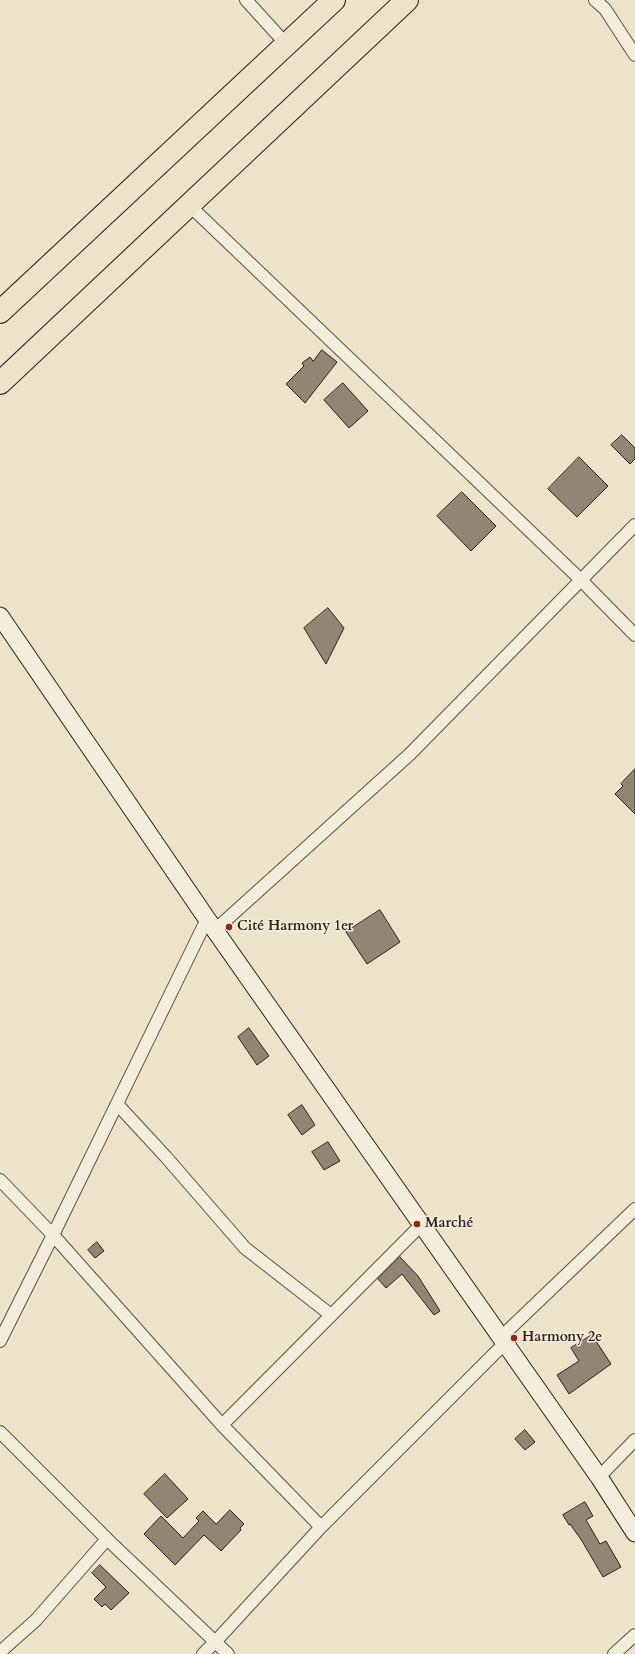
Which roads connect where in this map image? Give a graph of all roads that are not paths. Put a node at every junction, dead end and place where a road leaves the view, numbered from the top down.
1 (246, 0) edge
2 (334, 0) edge
3 (406, 0) edge
4 (595, 0) edge
5 (286, 44) junction
6 (635, 55) edge
7 (189, 205) junction
8 (0, 312) edge
9 (0, 383) edge
10 (635, 525) edge
11 (581, 580) junction
12 (0, 616) edge
13 (635, 635) edge
14 (211, 925) junction
15 (117, 1104) junction
16 (0, 1180) edge
17 (635, 1209) edge
18 (422, 1224) junction
19 (53, 1235) junction
20 (332, 1315) junction
21 (0, 1341) edge
22 (502, 1341) junction
23 (222, 1425) junction
24 (0, 1432) edge
25 (635, 1440) edge
26 (599, 1477) junction
27 (321, 1527) junction
28 (635, 1533) edge
29 (107, 1539) junction
30 (635, 1635) edge
31 (216, 1642) junction
32 (0, 1652) edge
33 (203, 1654) edge
34 (228, 1654) edge
35 (614, 1654) edge

1 - 5 street
2 - 5 highway
3 - 7 highway
4 - 6 street
5 - 8 highway
7 - 9 highway
7 - 11 street
10 - 11 street
11 - 13 street
11 - 14 street
12 - 14 street
14 - 15 street
14 - 18 street
15 - 19 street
15 - 20 street
16 - 19 street
17 - 22 street
18 - 20 street
18 - 22 street
19 - 21 street
19 - 23 street
20 - 23 street
22 - 26 street
22 - 27 street
23 - 27 street
24 - 29 street
25 - 26 street
26 - 28 street
27 - 31 street
29 - 31 street
29 - 32 street
30 - 35 street
31 - 33 street
31 - 34 street

